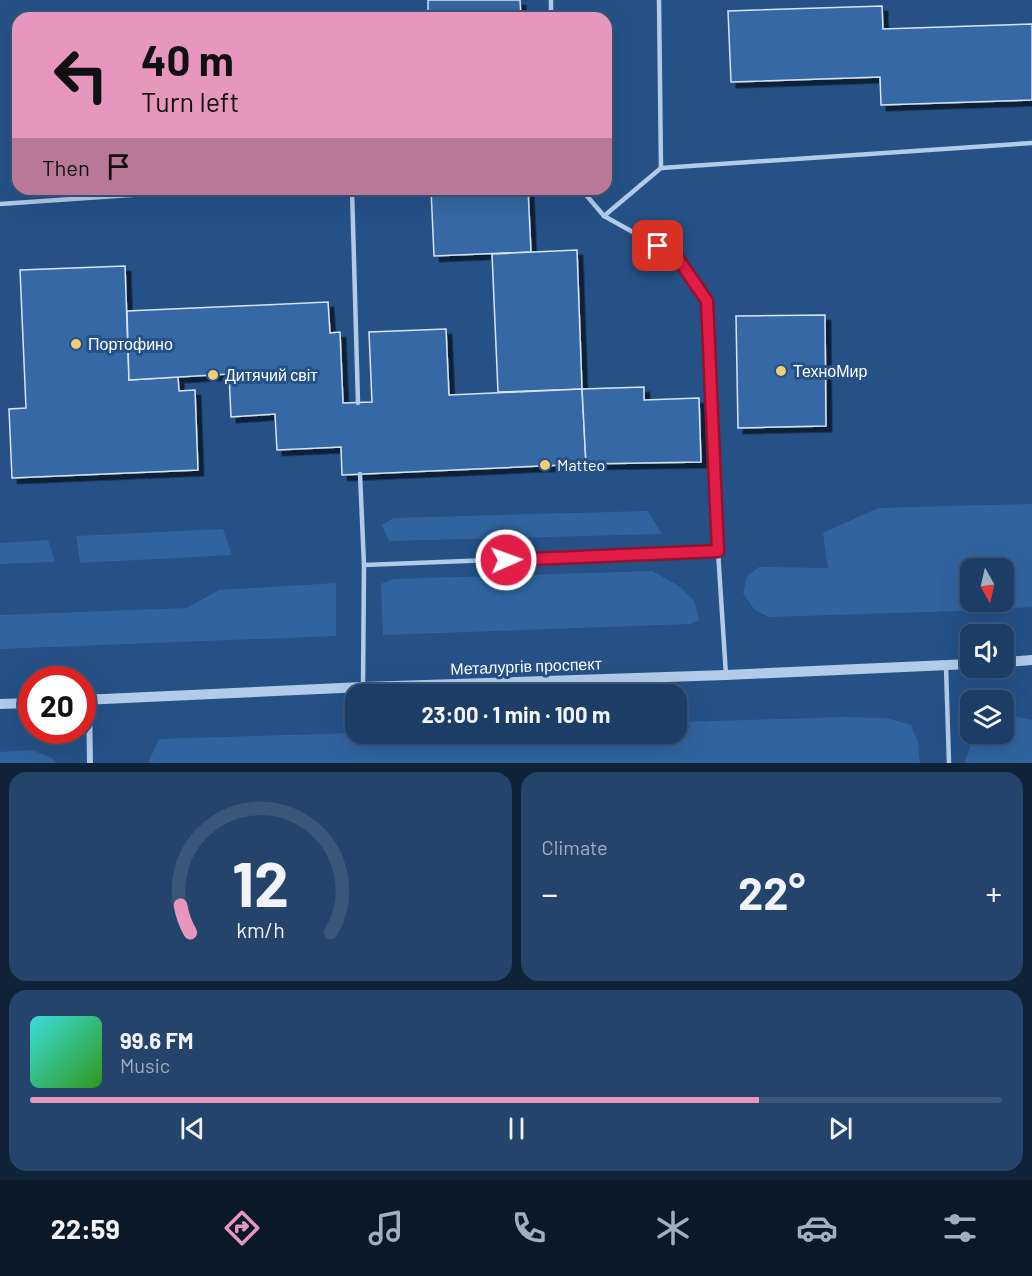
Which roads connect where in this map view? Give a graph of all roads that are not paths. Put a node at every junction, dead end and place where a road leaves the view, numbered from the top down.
1 (659, 0) edge
2 (1032, 143) edge
3 (661, 168) junction
4 (131, 195) edge
5 (352, 195) edge
6 (586, 195) edge
7 (0, 204) edge
8 (604, 216) junction
9 (358, 403) dead end
10 (360, 474) dead end
11 (718, 551) junction
12 (364, 565) junction
13 (1032, 660) edge
14 (1014, 661) edge
15 (960, 664) edge
16 (946, 665) junction
17 (726, 675) junction
18 (363, 684) edge
19 (454, 684) edge
20 (345, 688) edge
21 (96, 700) edge
22 (18, 703) edge
23 (0, 704) edge
24 (89, 744) edge
25 (90, 763) edge
26 (949, 763) edge

1 - 3 lane
2 - 3 lane
3 - 8 lane
4 - 7 lane
5 - 9 lane
6 - 8 lane
8 - 11 lane
10 - 12 lane
11 - 12 lane
11 - 17 lane
12 - 18 lane
13 - 14 street
15 - 16 street, Металургів проспект
16 - 17 street, Металургів проспект
16 - 26 lane
17 - 19 street, Металургів проспект
20 - 21 street, Металургів проспект
22 - 23 street
24 - 25 street

